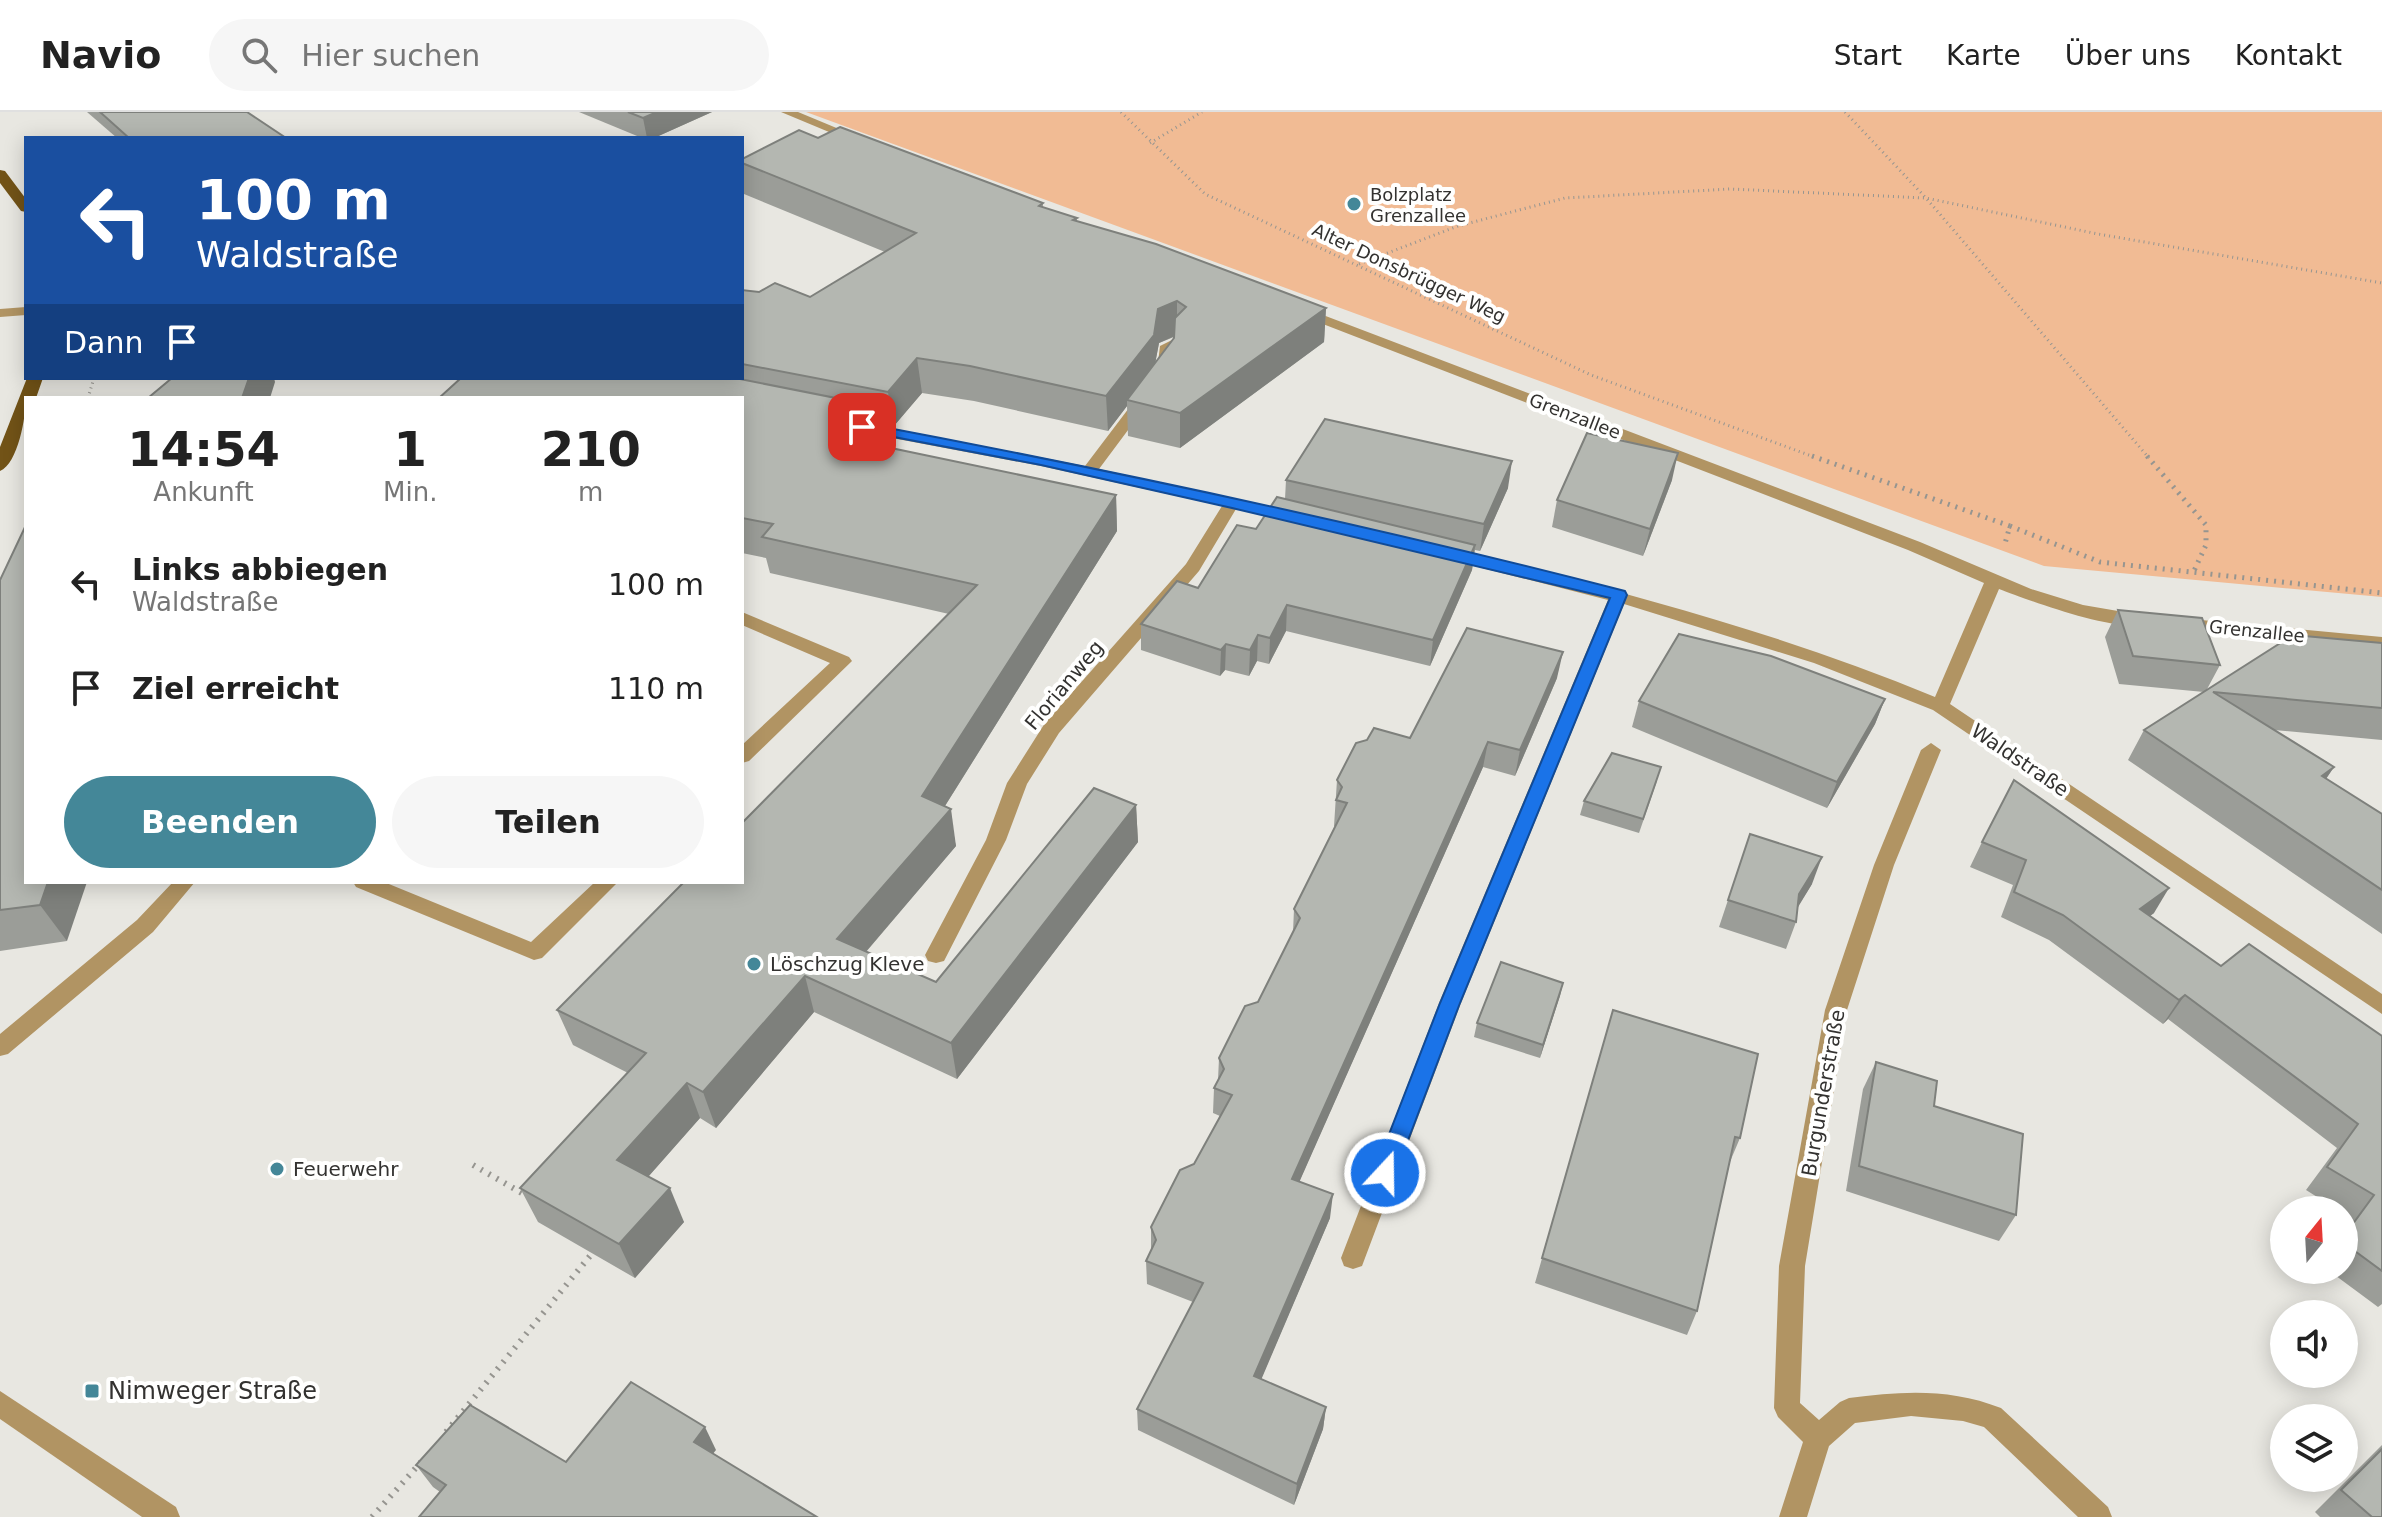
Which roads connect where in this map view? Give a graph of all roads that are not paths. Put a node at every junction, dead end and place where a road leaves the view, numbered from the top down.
1 (787, 112) edge
2 (875, 146) edge
3 (0, 174) edge
4 (24, 205) edge
5 (1287, 305) edge
6 (24, 311) edge
7 (0, 313) edge
8 (1176, 342) edge
9 (24, 407) edge
10 (832, 422) edge
11 (0, 466) edge
12 (1089, 472) junction
13 (1232, 503) junction
14 (1310, 521) edge
15 (1433, 550) edge
16 (1993, 582) junction
17 (1619, 595) junction
18 (744, 619) edge
19 (2382, 643) edge
20 (1940, 706) junction
21 (1931, 750) dead end
22 (744, 754) edge
23 (183, 884) edge
24 (368, 884) edge
25 (606, 884) edge
26 (936, 955) dead end
27 (2382, 1005) edge
28 (0, 1047) edge
29 (1353, 1258) dead end
30 (0, 1404) edge
31 (1818, 1438) junction
32 (166, 1517) edge
33 (1793, 1517) edge
34 (2098, 1517) edge

1 - 2 street
3 - 4 main road
5 - 16 street, Grenzallee
6 - 7 street
8 - 12 street
9 - 11 main road
10 - 12 street
12 - 13 street
13 - 14 street
13 - 26 street, Florianweg
15 - 17 street, Waldstraße
16 - 19 street, Grenzallee
16 - 20 street
17 - 20 street, Waldstraße
17 - 29 street
18 - 22 street
20 - 27 street, Waldstraße
21 - 31 street, Burgunderstraße
23 - 28 street
24 - 25 street
30 - 32 street
31 - 33 street
31 - 34 street

